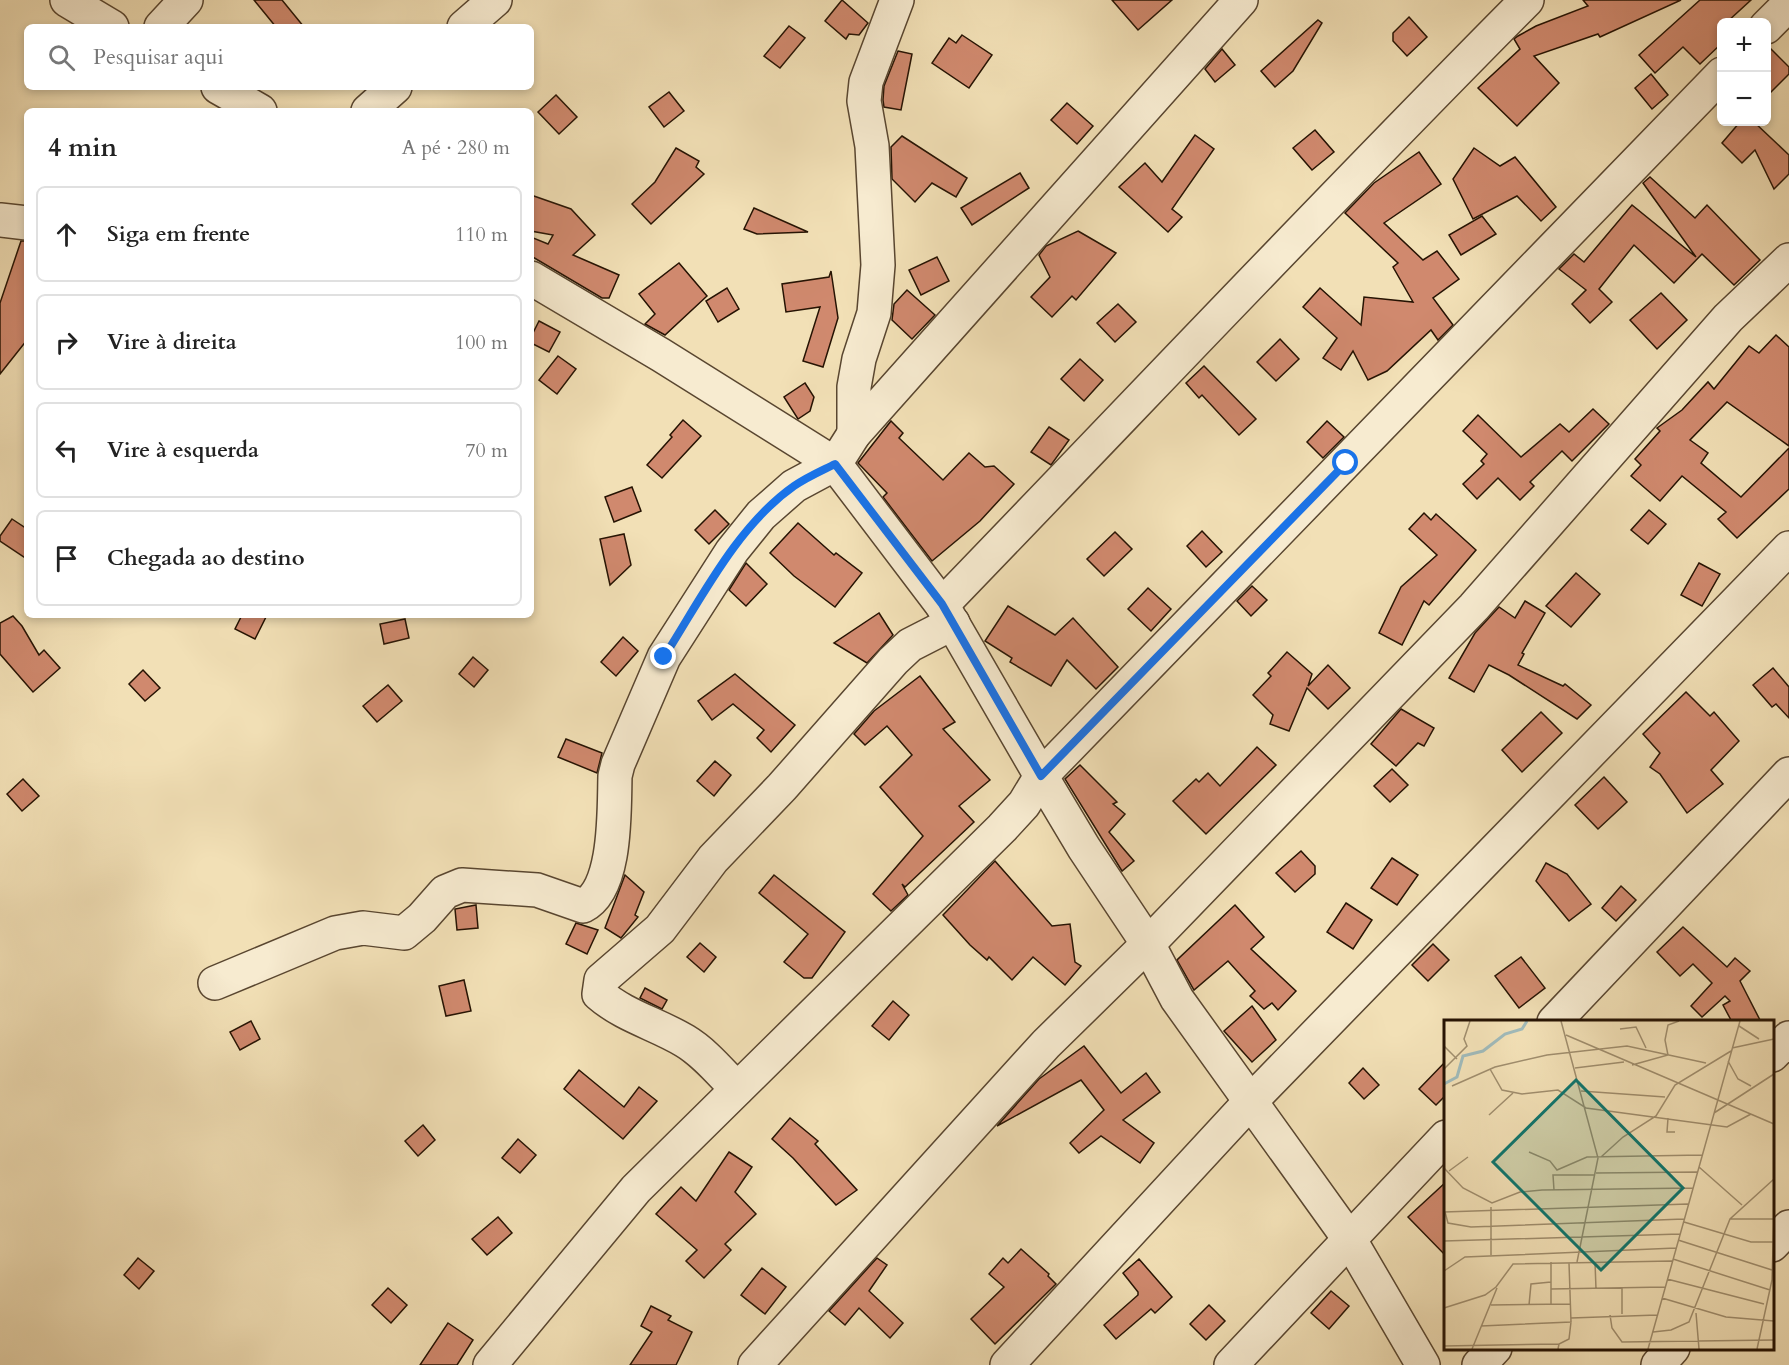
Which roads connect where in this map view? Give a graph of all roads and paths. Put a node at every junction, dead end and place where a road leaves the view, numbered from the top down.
1 (67, 0) edge
2 (186, 0) edge
3 (495, 0) edge
4 (897, 0) edge
5 (1241, 0) edge
6 (1527, 0) edge
7 (1789, 4) edge
8 (1771, 23) edge
9 (107, 24) edge
10 (164, 24) edge
11 (467, 24) edge
12 (1717, 79) edge
13 (223, 90) edge
14 (392, 90) edge
15 (255, 108) edge
16 (371, 108) edge
17 (0, 220) edge
18 (24, 223) edge
19 (1789, 260) edge
20 (534, 280) edge
21 (854, 434) junction
22 (835, 464) junction
23 (1789, 548) edge
24 (947, 614) junction
25 (1789, 774) edge
26 (1041, 776) junction
27 (1148, 944) junction
28 (215, 982) dead end
29 (1556, 1020) edge
30 (1789, 1038) edge
31 (1774, 1054) edge
32 (736, 1089) junction
33 (1250, 1102) junction
34 (1444, 1139) edge
35 (1789, 1227) edge
36 (1350, 1240) junction
37 (1774, 1244) edge
38 (1493, 1350) edge
39 (490, 1365) edge
40 (755, 1365) edge
41 (1007, 1365) edge
42 (1231, 1365) edge
43 (1423, 1365) edge
44 (1479, 1365) edge

1 - 9 street
2 - 10 street
3 - 11 street
4 - 21 street
5 - 21 street
6 - 24 street
7 - 8 street
12 - 26 street
13 - 15 street
14 - 16 street
17 - 18 street
19 - 27 street
20 - 22 street
21 - 22 street
22 - 24 street
22 - 28 street
23 - 33 street
24 - 26 street
24 - 32 street
25 - 29 street
26 - 27 street
26 - 32 street
27 - 33 street
27 - 40 street
30 - 31 street
32 - 39 street
33 - 36 street
33 - 41 street
34 - 36 street
35 - 37 street
36 - 42 street
36 - 43 street
38 - 44 street

